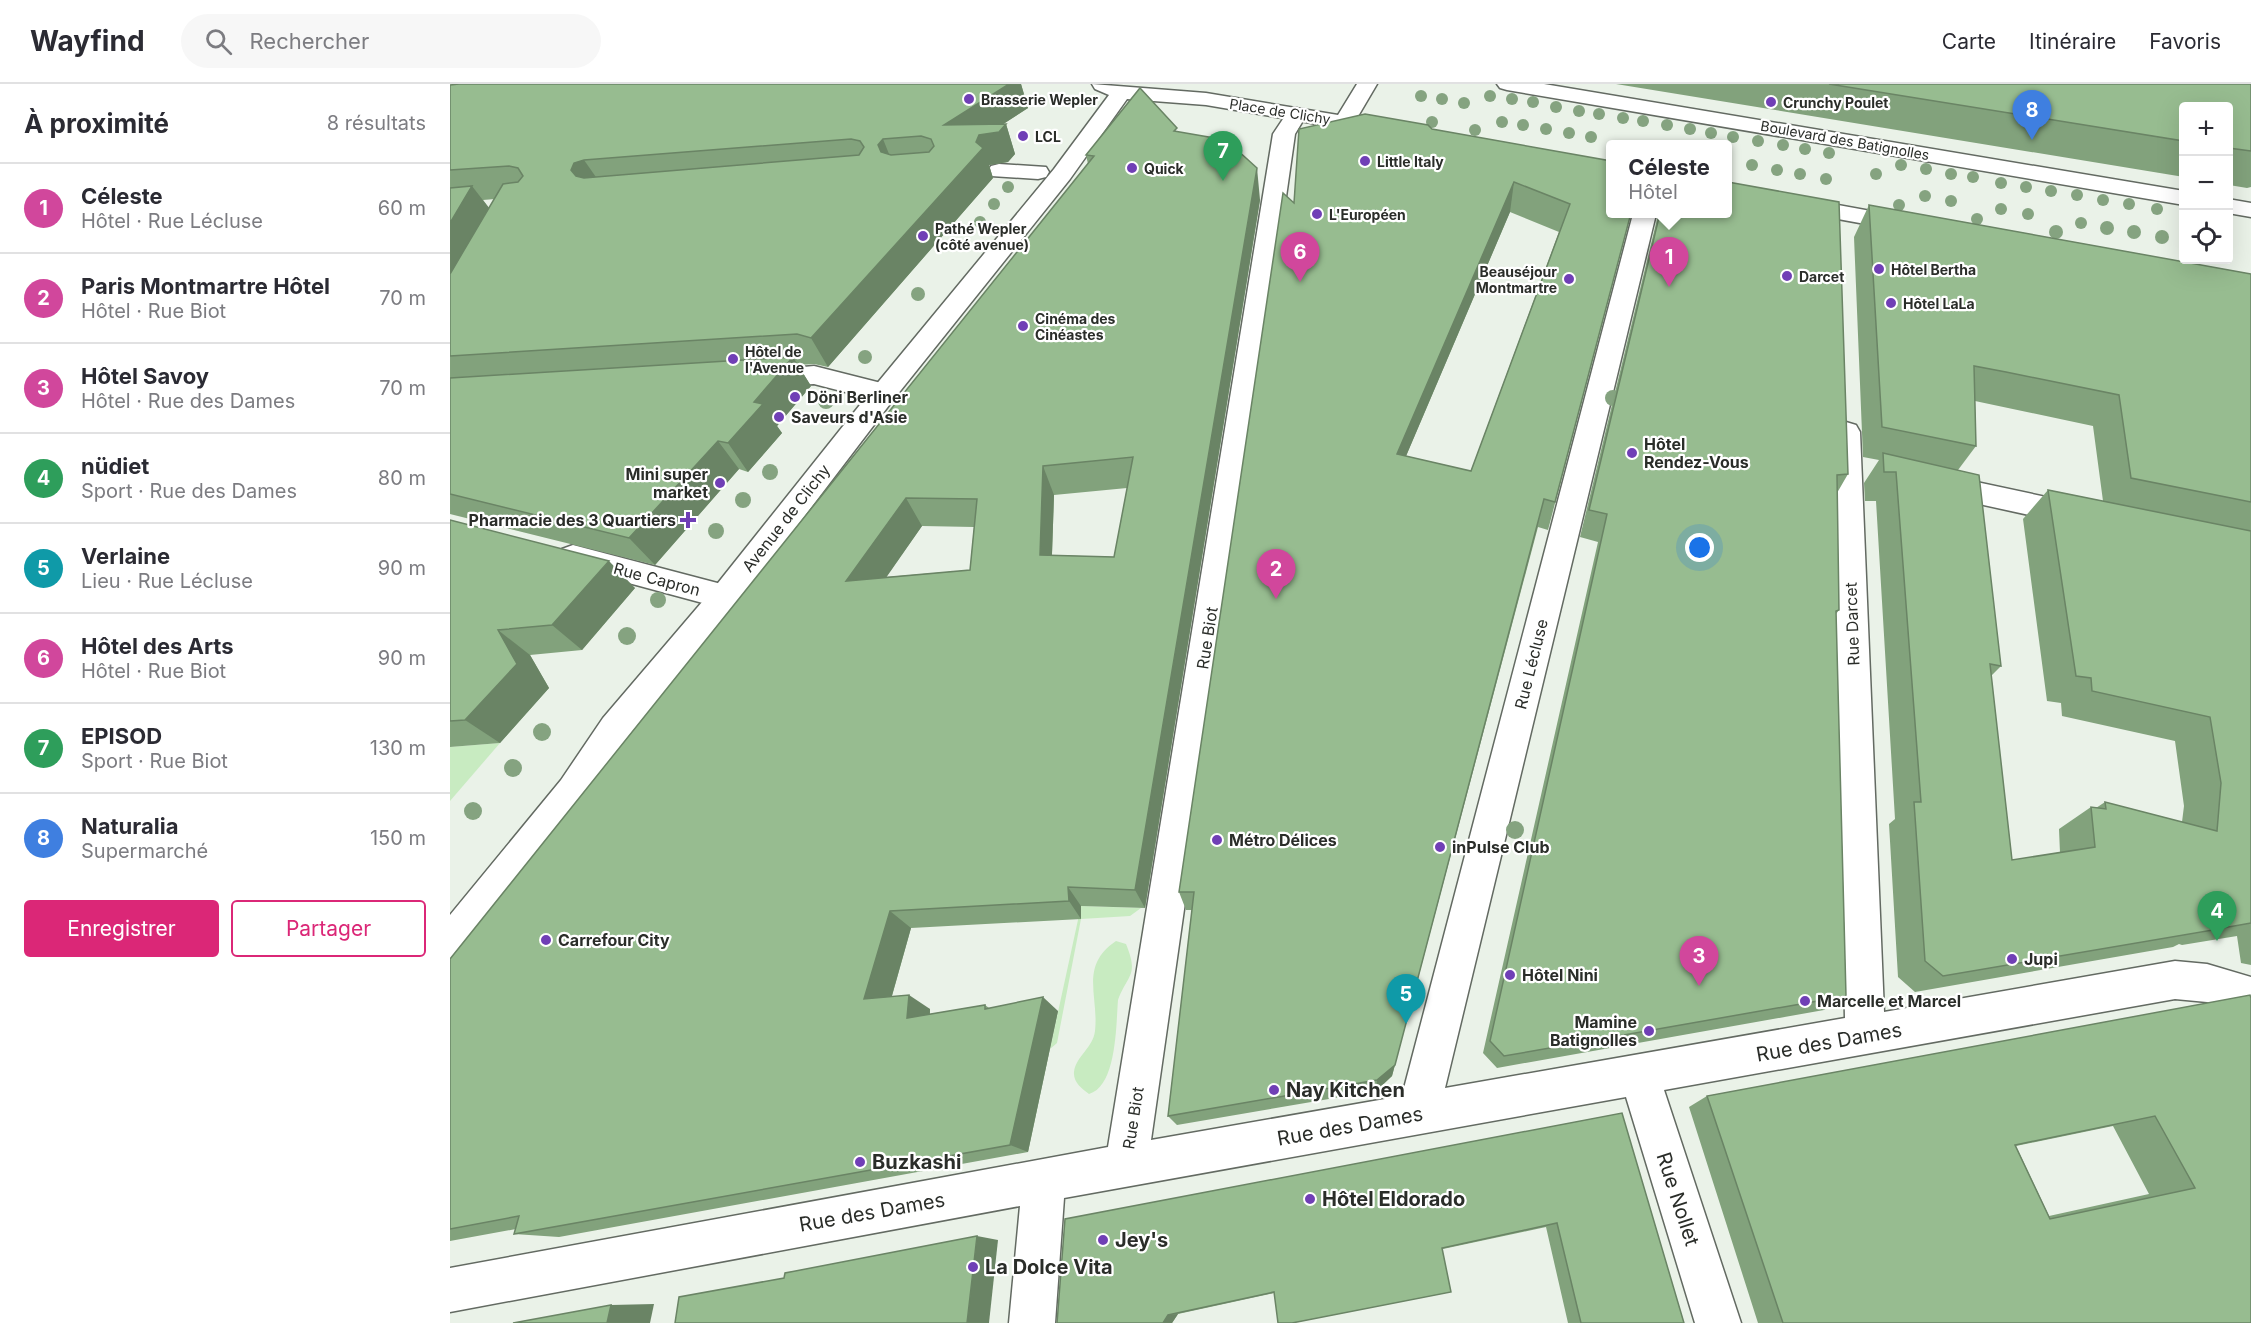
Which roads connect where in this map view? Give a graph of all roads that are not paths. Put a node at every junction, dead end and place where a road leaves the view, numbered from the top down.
1 (1197, 84) edge
2 (1367, 84) edge
3 (1507, 84) edge
4 (1111, 88) edge
5 (1171, 95) junction
6 (1296, 114) junction
7 (1344, 122) junction
8 (1404, 133) edge
9 (999, 171) edge
10 (1038, 172) dead end
11 (1732, 193) edge
12 (2179, 197) edge
13 (2233, 207) edge
14 (2251, 210) edge
15 (1839, 212) junction
16 (1643, 218) edge
17 (1936, 230) edge
18 (1840, 244) edge
19 (732, 380) edge
20 (884, 393) junction
21 (1845, 407) edge
22 (1907, 478) edge
23 (2102, 520) edge
24 (543, 549) edge
25 (724, 597) junction
26 (450, 944) edge
27 (2251, 996) edge
28 (1865, 1036) junction
29 (1639, 1075) junction
30 (1418, 1114) junction
31 (1126, 1165) junction
32 (1044, 1180) junction
33 (450, 1290) edge
34 (1032, 1323) edge
35 (1718, 1323) edge

1 - 5 street, Place de Clichy
2 - 7 street, Place de Clichy
3 - 12 street, Boulevard des Batignolles
4 - 5 street, Place de Clichy
4 - 20 street, Avenue de Clichy
5 - 6 street, Place de Clichy
6 - 7 street, Place de Clichy
6 - 31 street, Rue Biot
7 - 8 street
9 - 10 street
11 - 15 street
13 - 14 street
15 - 17 street
15 - 18 street
16 - 30 street, Rue Lécluse
19 - 20 street
20 - 25 street, Avenue de Clichy
21 - 28 street, Rue Darcet
22 - 23 street
24 - 25 street, Rue Capron
25 - 26 street, Avenue de Clichy
27 - 28 street, Rue des Dames
28 - 29 street, Rue des Dames
29 - 30 street, Rue des Dames
29 - 35 street, Rue Nollet
30 - 31 street, Rue des Dames
31 - 32 street, Rue des Dames
32 - 33 street, Rue des Dames
32 - 34 street

